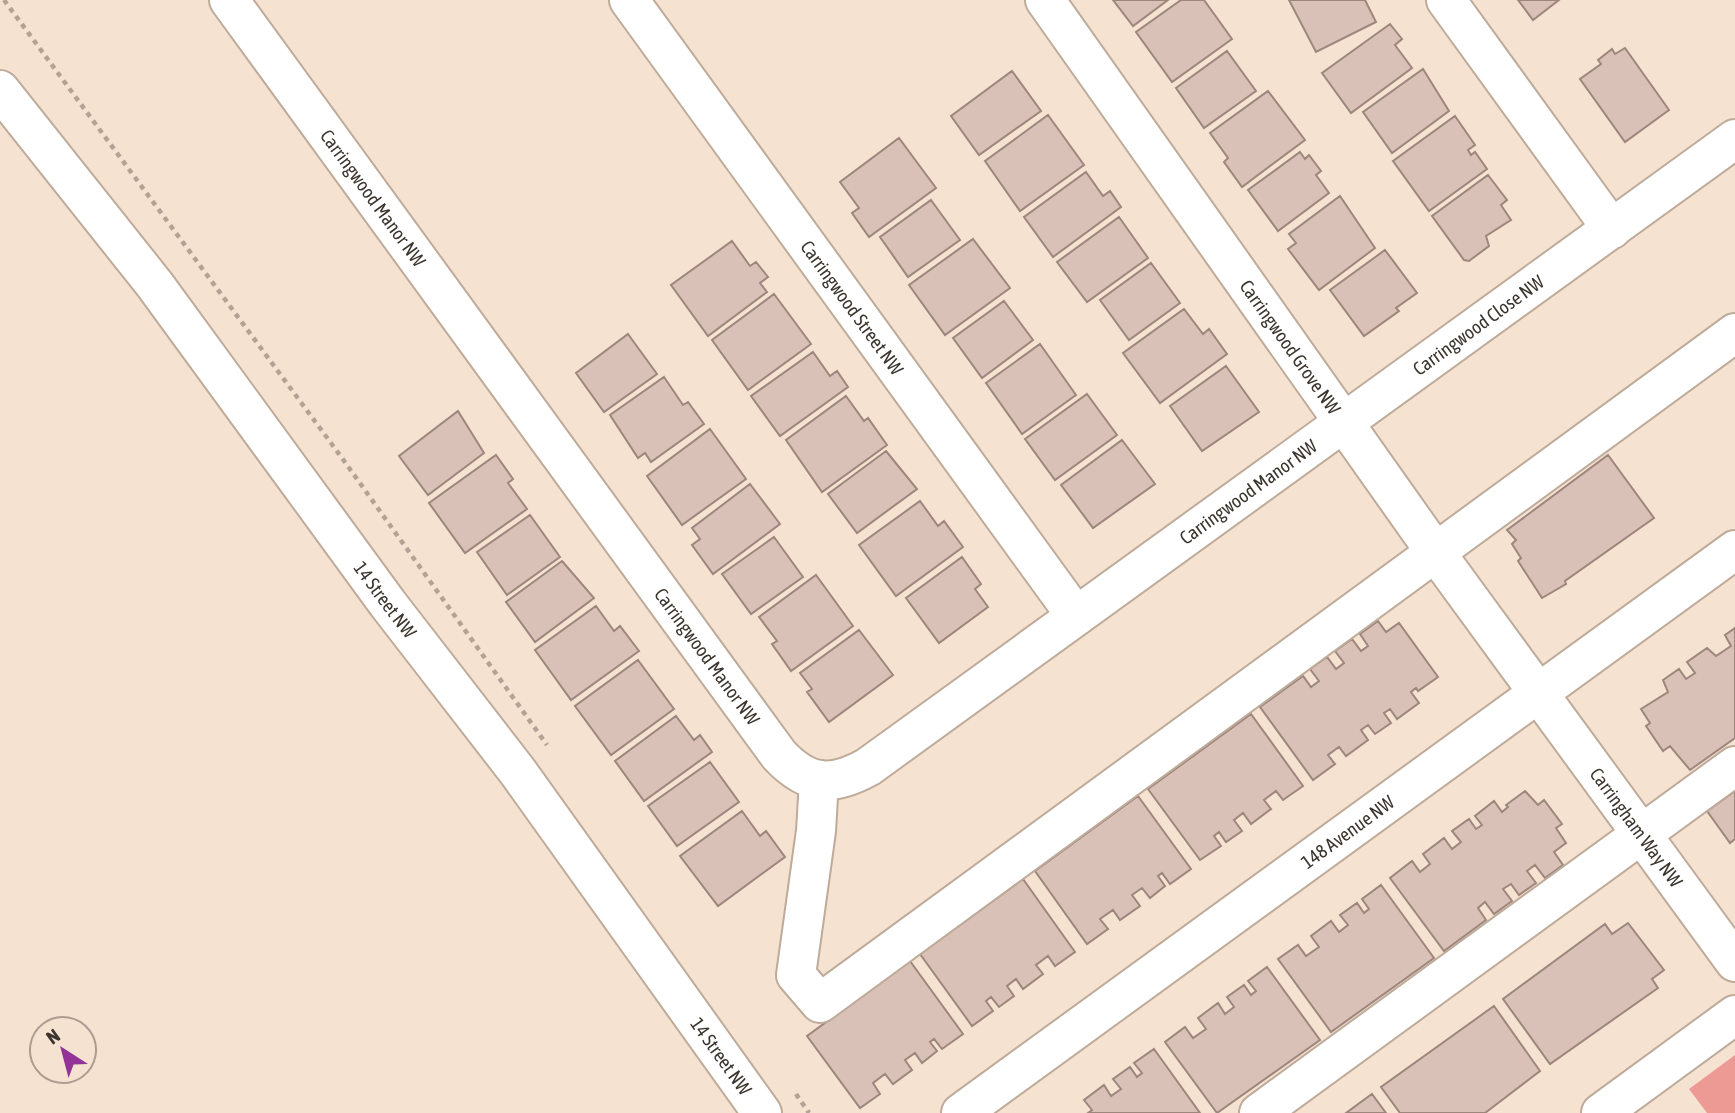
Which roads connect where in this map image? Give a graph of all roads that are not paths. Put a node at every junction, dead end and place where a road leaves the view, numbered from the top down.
1 (229, 0) edge
2 (629, 0) edge
3 (1045, 0) edge
4 (1446, 0) edge
5 (0, 90) edge
6 (0, 130) edge
7 (1735, 139) edge
8 (1612, 229) junction
9 (1735, 333) edge
10 (1343, 422) junction
11 (1735, 550) edge
12 (1436, 553) junction
13 (1076, 616) junction
14 (1537, 693) junction
15 (1735, 766) edge
16 (819, 780) junction
17 (1641, 834) junction
18 (1735, 962) edge
19 (1735, 1015) edge
20 (730, 1113) edge
21 (762, 1113) edge
22 (961, 1113) edge
23 (1259, 1113) edge
24 (1601, 1113) edge

1 - 16 street, Carringwood Manor NW
2 - 13 street, Carringwood Street NW
3 - 10 street, Carringwood Grove NW
4 - 8 street
5 - 21 street, 14 Street NW
6 - 20 street, 14 Street NW
7 - 8 street, Carringwood Close NW
8 - 10 street, Carringwood Close NW
9 - 12 street
10 - 12 street, Carringwood Grove NW
10 - 13 street, Carringwood Manor NW
11 - 14 street, 148 Avenue NW
12 - 14 street, Carringwood Grove NW
12 - 16 street
13 - 16 street, Carringwood Manor NW
14 - 17 street, Carringham Way NW
14 - 22 street, 148 Avenue NW
15 - 17 street
17 - 18 street, Carringham Way NW
17 - 23 street
19 - 24 street

